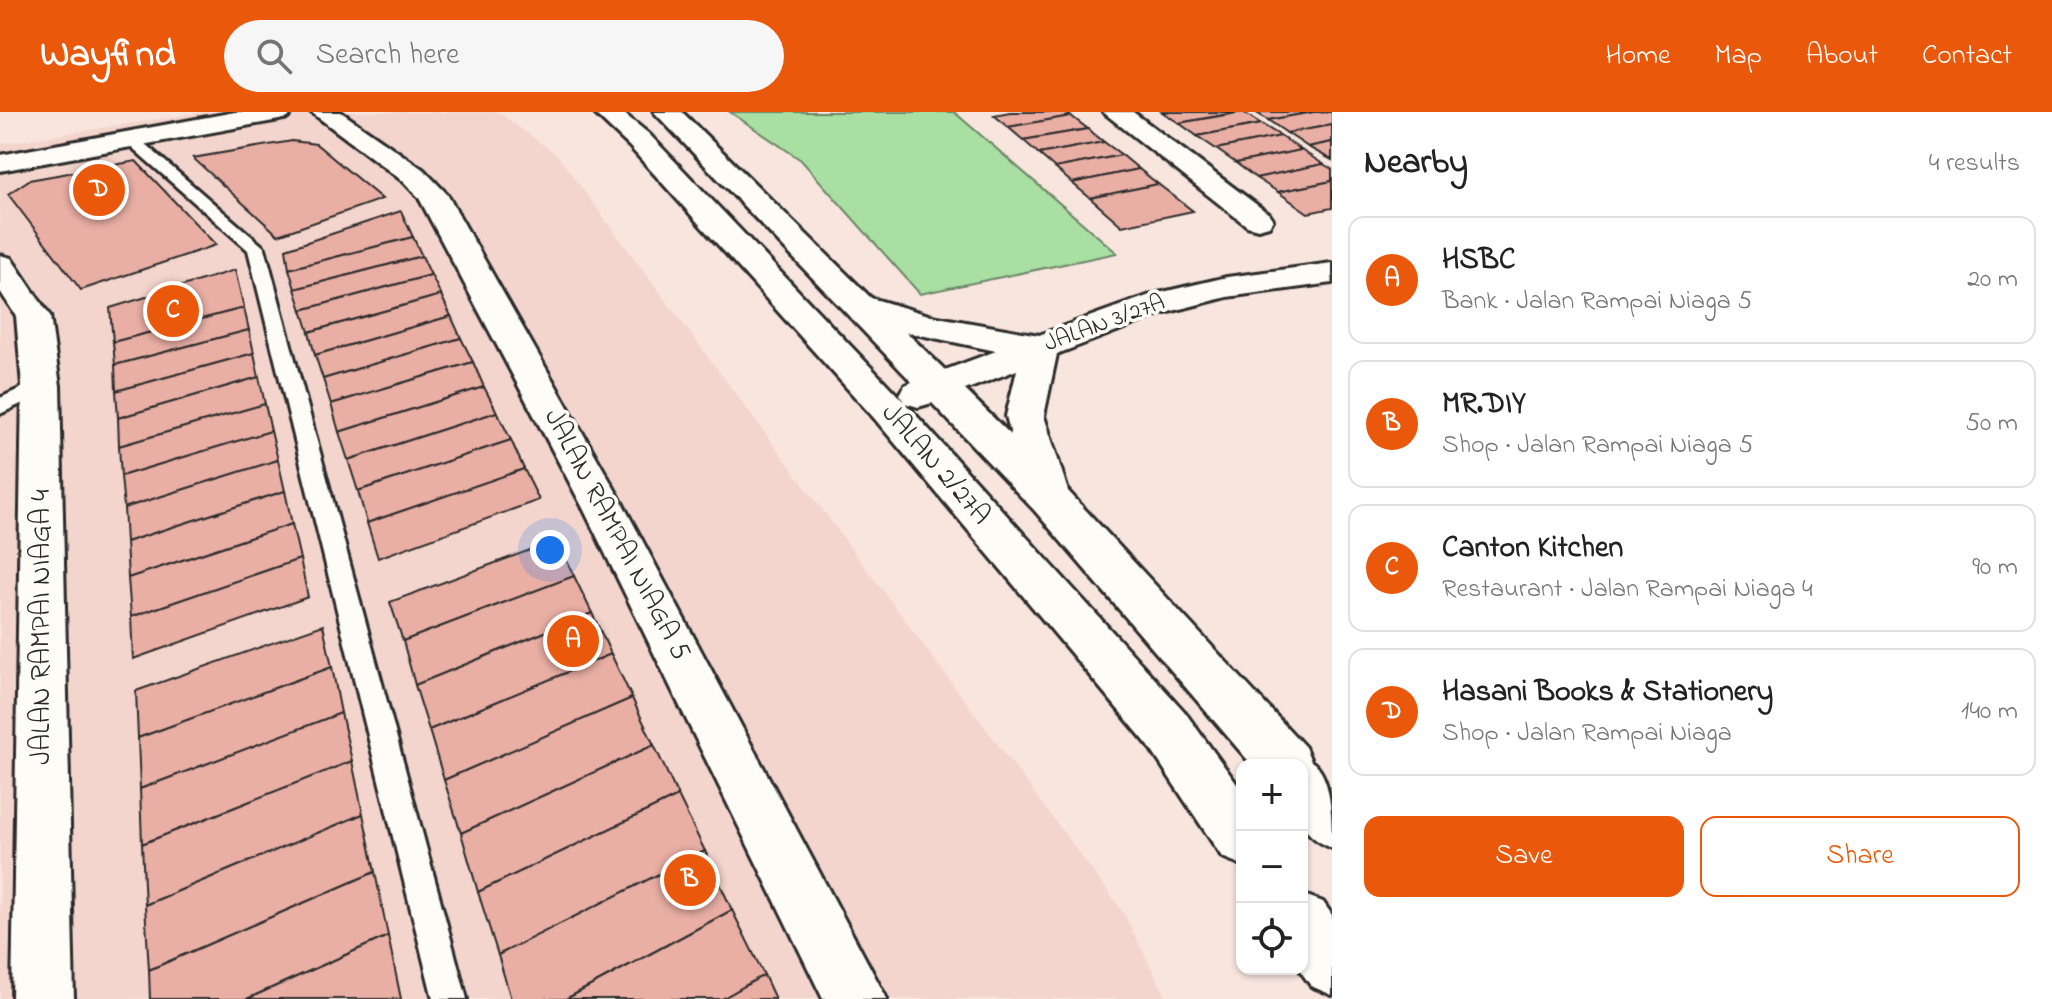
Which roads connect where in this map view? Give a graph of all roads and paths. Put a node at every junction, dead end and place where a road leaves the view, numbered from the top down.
1 (279, 112) edge
2 (324, 112) edge
3 (606, 112) edge
4 (667, 112) edge
5 (1116, 112) edge
6 (132, 140) junction
7 (0, 163) edge
8 (1258, 220) dead end
9 (0, 265) edge
10 (1332, 273) edge
11 (859, 305) junction
12 (1041, 347) junction
13 (940, 384) junction
14 (41, 386) junction
15 (0, 407) edge
16 (887, 408) junction
17 (1050, 499) junction
18 (1281, 759) edge
19 (1308, 791) edge
20 (1332, 821) edge
21 (1238, 831) edge
22 (1308, 931) edge
23 (1332, 965) edge
24 (43, 999) edge
25 (450, 999) edge
26 (856, 999) edge

1 - 6 street
2 - 26 street, JALAN RAMPAI NIAGA 5
3 - 16 street, JALAN 2/27A
4 - 11 street, JALAN 2/27A
5 - 8 street
6 - 7 street
6 - 25 lane
9 - 14 street, JALAN RAMPAI NIAGA 4
10 - 12 street, JALAN 3/27A
11 - 12 street
11 - 13 street, JALAN 2/27A
12 - 13 street, JALAN 3/27A
12 - 17 street
13 - 16 street, JALAN 3/27A
13 - 17 street, JALAN 2/27A
14 - 15 lane
14 - 24 street, JALAN RAMPAI NIAGA 4
16 - 21 street, JALAN 2/27A
17 - 18 street, JALAN 2/27A
19 - 20 street
22 - 23 street

